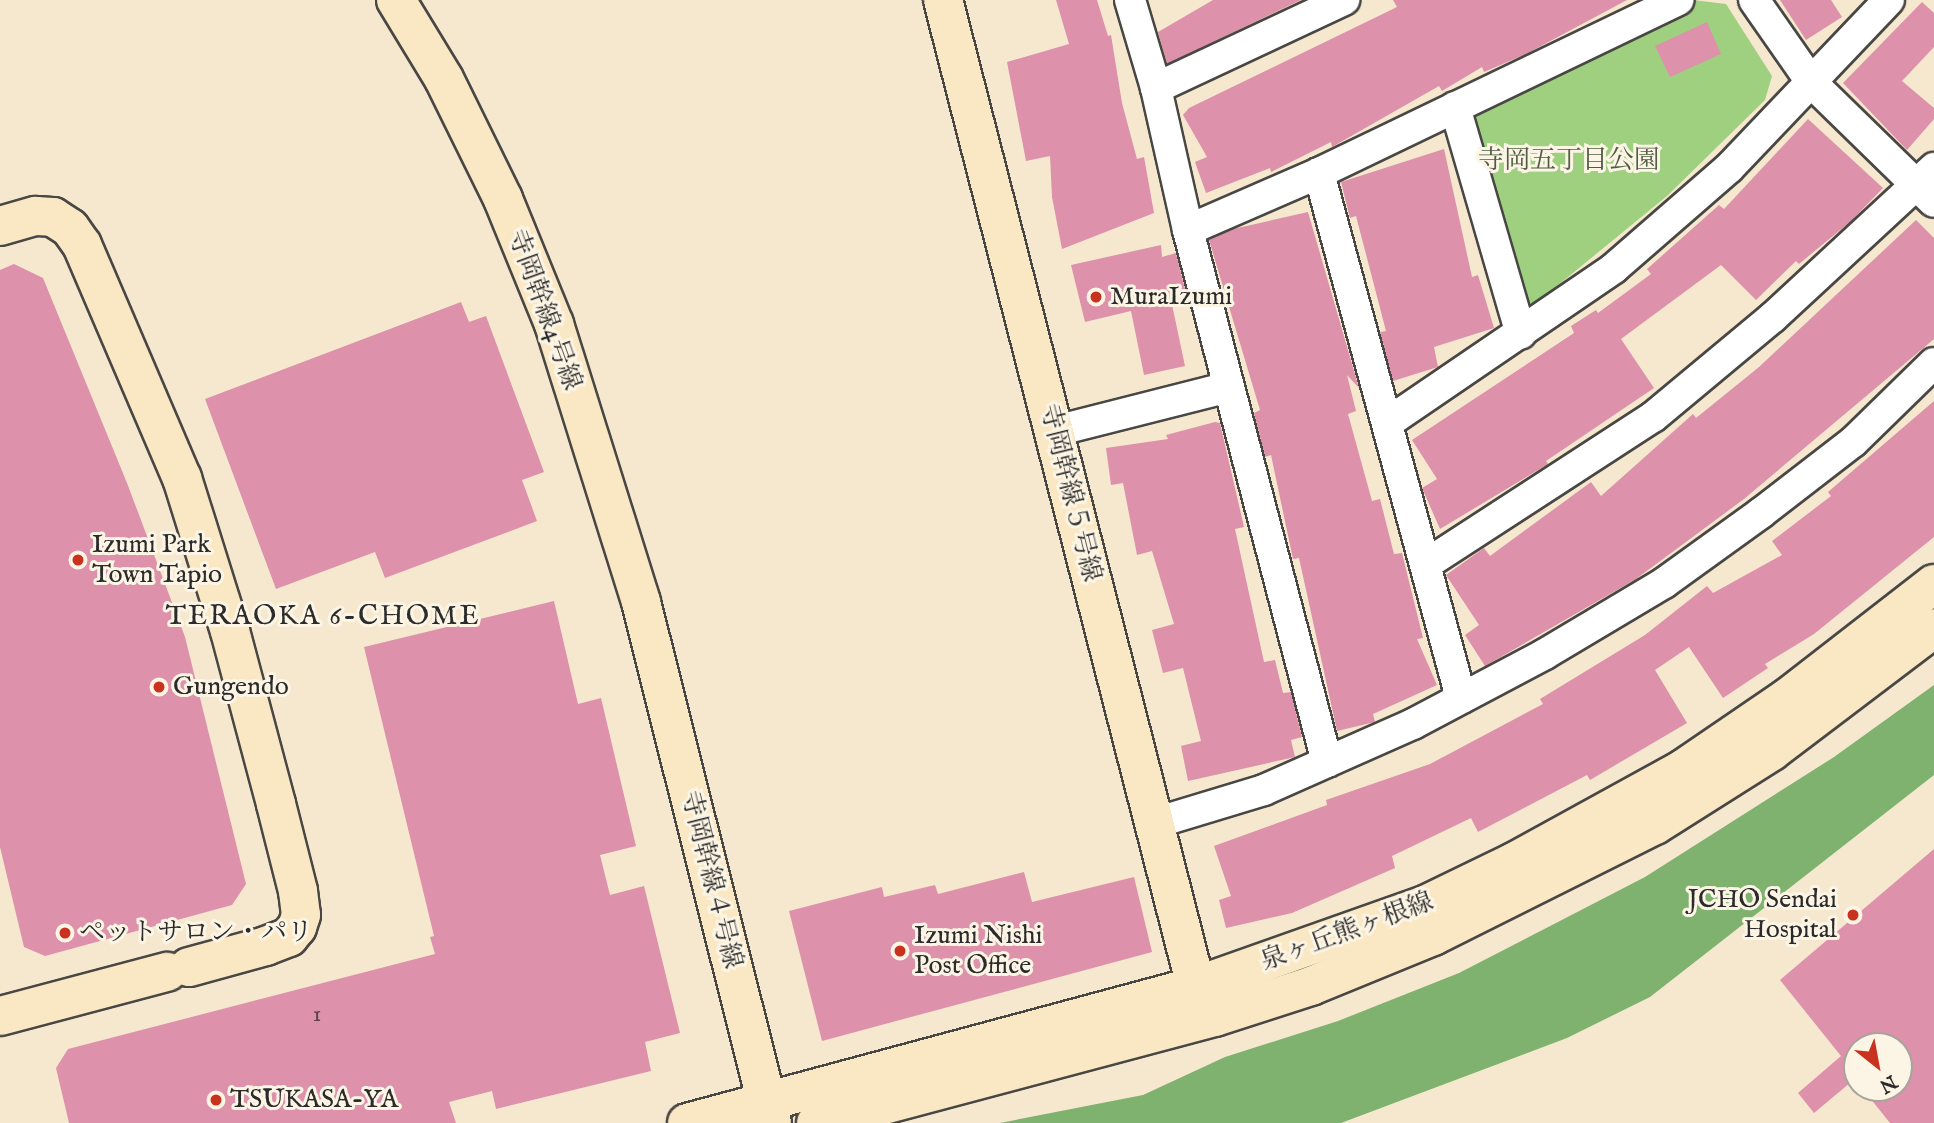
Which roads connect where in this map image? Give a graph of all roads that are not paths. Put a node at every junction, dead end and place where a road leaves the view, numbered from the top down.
1 (396, 0) edge
2 (943, 0) edge
3 (1130, 0) edge
4 (1344, 0) edge
5 (1678, 0) edge
6 (1754, 0) edge
7 (1889, 0) edge
8 (1812, 83) junction
9 (1156, 88) junction
10 (1455, 107) junction
11 (1320, 173) junction
12 (1928, 186) edge
13 (0, 226) edge
14 (1188, 230) junction
15 (1521, 334) junction
16 (1934, 363) edge
17 (1229, 387) junction
18 (1390, 421) junction
19 (1055, 430) junction
20 (1428, 563) junction
21 (1934, 584) edge
22 (1934, 628) edge
23 (650, 637) joint
24 (1461, 698) junction
25 (1326, 762) junction
26 (1155, 823) junction
27 (1196, 986) junction
28 (0, 1016) edge
29 (769, 1112) edge
30 (687, 1123) edge
31 (816, 1123) edge

1 - 23 street, 寺岡幹線4号線
2 - 19 street, 寺岡幹線５号線
3 - 9 street
4 - 9 street
5 - 10 street
6 - 8 street
7 - 8 street
8 - 12 street
8 - 15 street
9 - 14 street
10 - 11 street
10 - 15 street
11 - 14 street
11 - 18 street
12 - 20 street
13 - 28 street
14 - 17 street
15 - 18 street
16 - 24 street
17 - 19 street
17 - 25 street
18 - 20 street
19 - 26 street, 寺岡幹線５号線
20 - 24 street
21 - 27 street, 泉ヶ丘熊ヶ根線
22 - 31 street, 泉ヶ丘熊ヶ根線
23 - 29 street, 寺岡幹線４号線
24 - 25 street
25 - 26 street
26 - 27 street, 寺岡幹線５号線
27 - 29 street, 泉ヶ丘熊ヶ根線
29 - 30 street, 泉ヶ丘熊ヶ根線

